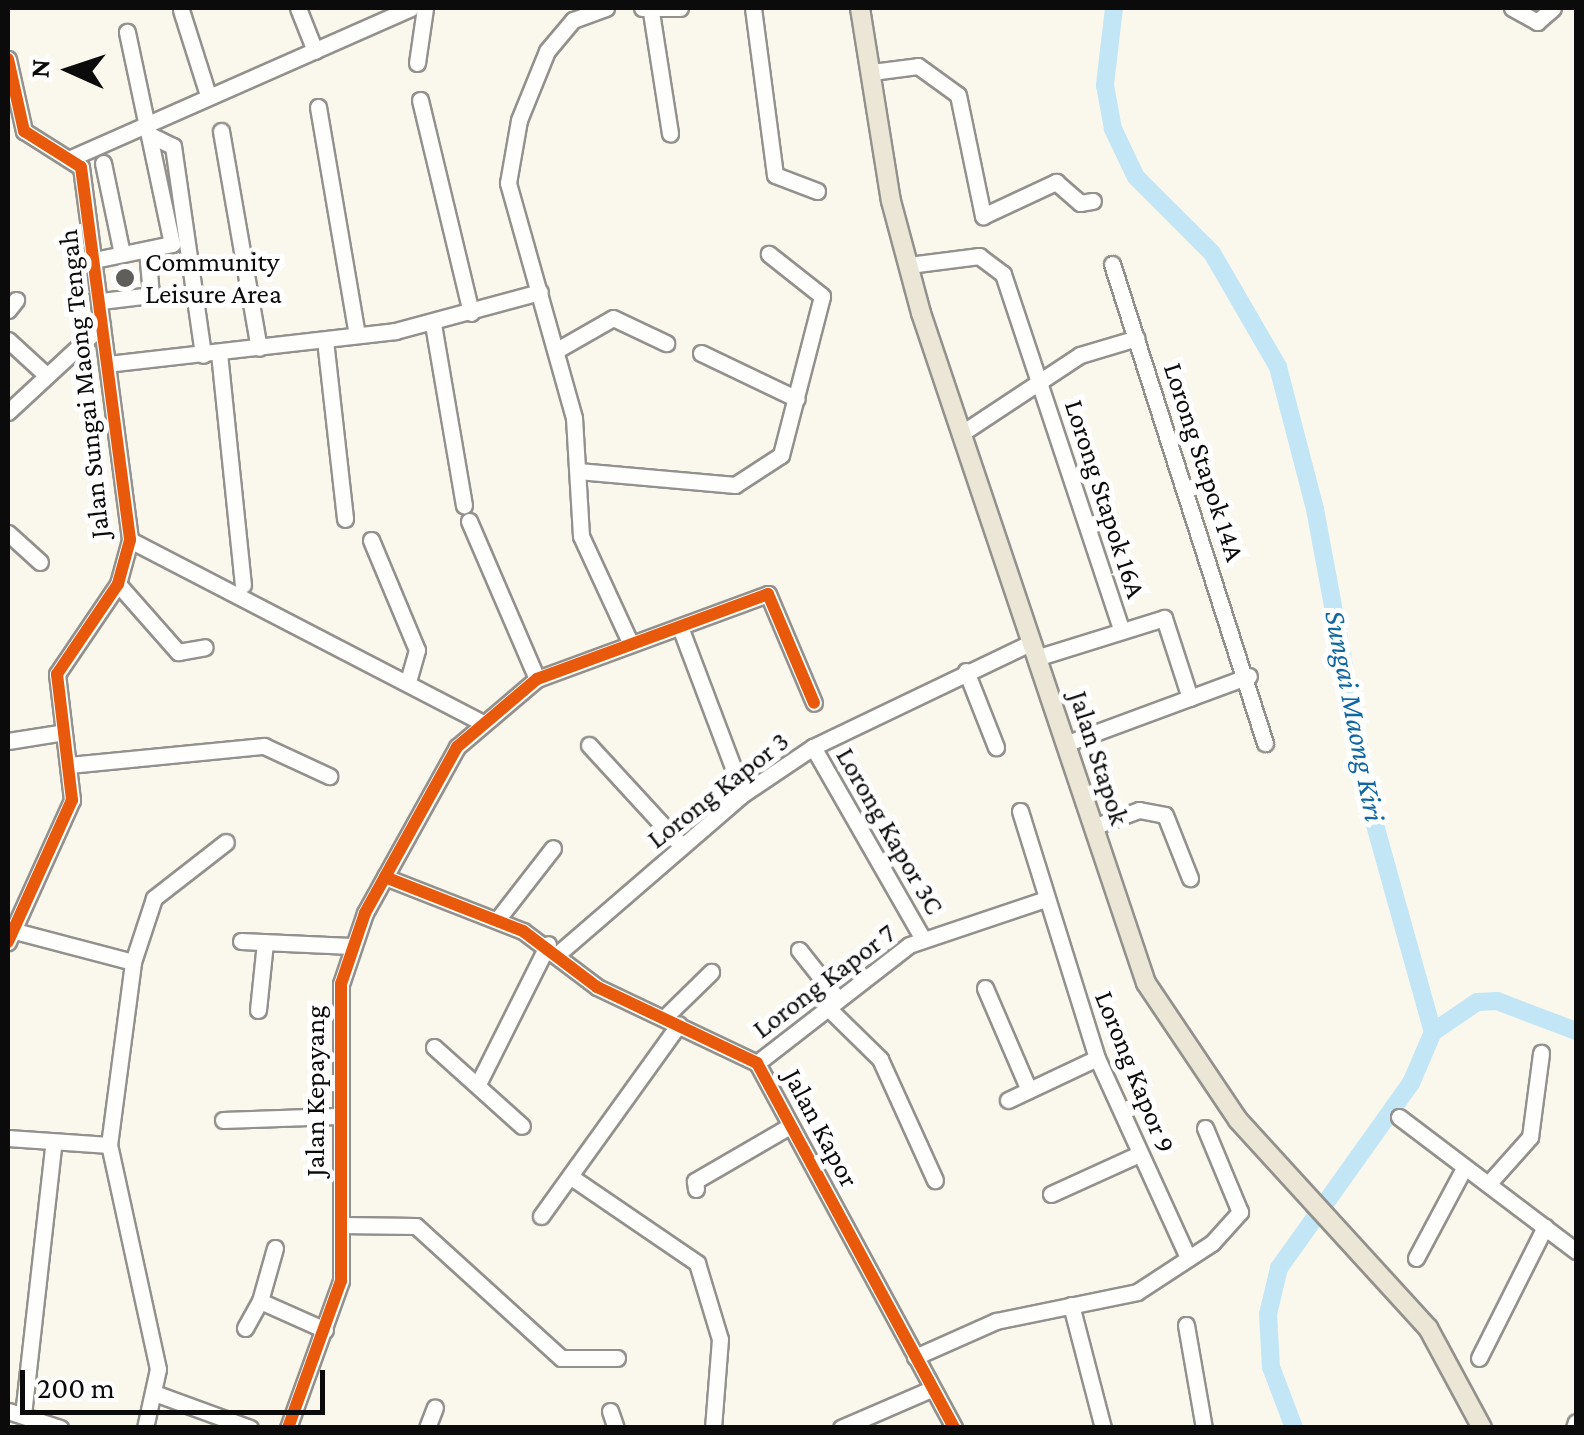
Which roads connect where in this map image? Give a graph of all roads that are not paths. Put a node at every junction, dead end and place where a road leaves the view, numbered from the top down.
1 (298, 8) edge
2 (411, 8) edge
3 (425, 8) edge
4 (606, 8) edge
5 (680, 8) edge
6 (752, 8) edge
7 (860, 8) edge
8 (1512, 8) edge
9 (1553, 8) edge
10 (181, 10) edge
11 (647, 10) edge
12 (127, 32) dead end
13 (315, 51) junction
14 (8, 59) edge
15 (417, 63) dead end
16 (872, 72) junction
17 (208, 95) junction
18 (420, 100) dead end
19 (318, 108) dead end
20 (148, 128) junction
21 (221, 131) dead end
22 (670, 134) dead end
23 (73, 157) junction
24 (103, 164) dead end
25 (817, 191) dead end
26 (1093, 201) dead end
27 (190, 242) junction
28 (172, 244) junction
29 (147, 250) junction
30 (122, 254) junction
31 (769, 254) dead end
32 (100, 259) junction
33 (909, 264) junction
34 (1112, 264) dead end
35 (540, 292) junction
36 (101, 301) junction
37 (471, 312) junction
38 (433, 324) junction
39 (102, 326) junction
40 (357, 336) junction
41 (1136, 338) junction
42 (8, 340) edge
43 (326, 340) junction
44 (666, 343) dead end
45 (74, 344) junction
46 (259, 348) junction
47 (558, 350) junction
48 (701, 353) dead end
49 (211, 354) junction
50 (106, 356) junction
51 (45, 374) junction
52 (1041, 384) junction
53 (796, 399) junction
54 (8, 412) edge
55 (962, 432) junction
56 (578, 470) junction
57 (345, 519) dead end
58 (8, 534) edge
59 (130, 540) junction
60 (371, 540) dead end
61 (40, 562) dead end
62 (118, 584) junction
63 (243, 585) dead end
64 (680, 627) junction
65 (1121, 629) junction
66 (630, 644) junction
67 (205, 647) dead end
68 (1036, 650) junction
69 (966, 671) junction
70 (1249, 676) junction
71 (409, 678) junction
72 (537, 680) junction
73 (1190, 698) junction
74 (814, 704) dead end
75 (478, 722) junction
76 (59, 733) junction
77 (8, 741) edge
78 (1265, 743) dead end
79 (1065, 744) junction
80 (589, 745) dead end
81 (813, 746) junction
82 (996, 747) dead end
83 (68, 765) junction
84 (328, 776) dead end
85 (742, 794) junction
86 (1020, 811) dead end
87 (1093, 827) junction
88 (226, 842) dead end
89 (682, 846) junction
90 (554, 848) dead end
91 (386, 877) junction
92 (1190, 878) dead end
93 (14, 900) edge
94 (1046, 900) junction
95 (497, 920) junction
96 (9, 936) edge
97 (923, 939) junction
98 (241, 942) dead end
99 (265, 942) junction
100 (351, 946) junction
101 (554, 948) junction
102 (798, 950) dead end
103 (134, 962) junction
104 (711, 972) dead end
105 (985, 988) dead end
106 (832, 1003) junction
107 (258, 1010) dead end
108 (672, 1021) junction
109 (434, 1047) dead end
110 (1541, 1053) dead end
111 (1097, 1058) junction
112 (757, 1063) junction
113 (479, 1082) junction
114 (1029, 1090) junction
115 (1008, 1100) dead end
116 (337, 1116) junction
117 (1398, 1117) dead end
118 (223, 1120) dead end
119 (522, 1126) dead end
120 (790, 1126) junction
121 (1204, 1128) dead end
122 (8, 1138) edge
123 (109, 1145) junction
124 (53, 1146) junction
125 (1140, 1154) junction
126 (1464, 1168) junction
127 (574, 1179) junction
128 (935, 1180) dead end
129 (1489, 1183) junction
130 (696, 1189) dead end
131 (1050, 1194) dead end
132 (541, 1216) dead end
133 (341, 1225) junction
134 (1545, 1227) junction
135 (275, 1248) dead end
136 (1576, 1251) edge
137 (1188, 1258) junction
138 (1416, 1258) dead end
139 (260, 1301) junction
140 (1071, 1304) junction
141 (1186, 1325) dead end
142 (245, 1328) dead end
143 (326, 1330) junction
144 (915, 1357) junction
145 (618, 1358) dead end
146 (1479, 1358) dead end
147 (931, 1388) junction
148 (157, 1394) junction
149 (435, 1407) dead end
150 (15, 1413) edge
151 (845, 1427) edge
152 (60, 1428) edge
153 (145, 1428) edge
154 (250, 1428) edge
155 (288, 1428) edge
156 (427, 1428) edge
157 (713, 1428) edge
158 (954, 1428) edge
159 (1103, 1428) edge
160 (1204, 1428) edge
161 (1482, 1428) edge

1 - 13 street
2 - 13 street
3 - 15 street
4 - 35 street
5 - 11 street
6 - 25 street
7 - 16 main road, Jalan Stapok
8 - 9 street
10 - 17 street
11 - 22 street
12 - 20 street
13 - 17 street
14 - 23 street
16 - 26 street
16 - 33 main road, Jalan Stapok
17 - 20 street
18 - 37 street
19 - 40 street
20 - 23 street
20 - 27 street
20 - 28 street
21 - 46 street
23 - 32 street, Jalan Sungai Maong Tengah
24 - 30 street
27 - 28 street
27 - 49 street
28 - 29 street
29 - 30 street
29 - 36 street
30 - 32 street
31 - 53 street
32 - 36 street, Jalan Sungai Maong Tengah
33 - 52 street, Lorong Stapok 16A
33 - 55 main road, Jalan Stapok
34 - 41 street, Lorong Stapok 14A
35 - 37 street
35 - 47 street
36 - 39 street, Jalan Sungai Maong Tengah
37 - 38 street
38 - 40 street
38 - 72 street
39 - 45 street
39 - 50 street, Jalan Sungai Maong Tengah
40 - 43 street
41 - 52 street
41 - 70 street, Lorong Stapok 14A
42 - 51 street
43 - 46 street
43 - 57 street
44 - 47 street
45 - 50 street
45 - 51 street
46 - 49 street
47 - 56 street
48 - 53 street
49 - 50 street
49 - 63 street
50 - 59 street, Jalan Sungai Maong Tengah
51 - 54 street
52 - 55 street
52 - 65 street, Lorong Stapok 16A
53 - 56 street
55 - 68 main road, Jalan Stapok
56 - 66 street
58 - 61 street
59 - 62 street, Jalan Sungai Maong Tengah
59 - 71 street
60 - 71 street
62 - 67 street
62 - 76 street, Jalan Sungai Maong Tengah
64 - 66 street
64 - 74 street
64 - 85 street
65 - 68 street, Lorong Kapor 3
65 - 73 street, Lorong Kapor 3
66 - 72 street
68 - 69 street, Lorong Kapor 3
68 - 79 main road, Jalan Stapok
69 - 81 street, Lorong Kapor 3
69 - 82 street
70 - 73 street
70 - 78 street, Lorong Stapok 14A
71 - 75 street
72 - 75 street
73 - 79 street
75 - 91 street, Jalan Kepayang
76 - 77 street
76 - 83 street, Jalan Sungai Maong Tengah
79 - 87 main road, Jalan Stapok
80 - 89 street
81 - 85 street, Lorong Kapor 3
81 - 97 street, Lorong Kapor 3C
83 - 84 street
83 - 93 street, Jalan Sungai Maong Tengah
85 - 89 street, Lorong Kapor 3
86 - 94 street, Lorong Kapor 9
87 - 92 street
87 - 161 main road, Jalan Stapok
88 - 103 street
89 - 101 street, Lorong Kapor 3
90 - 95 street
91 - 95 street, Jalan Kapor
91 - 100 street, Jalan Kepayang
93 - 96 street, Jalan Sungai Maong Tengah
94 - 97 street, Lorong Kapor 7
94 - 111 street, Lorong Kapor 9
95 - 101 street, Jalan Kapor
96 - 103 street
97 - 106 street, Lorong Kapor 7
98 - 99 street
99 - 100 street
99 - 107 street
100 - 116 street, Jalan Kepayang
101 - 108 street, Jalan Kapor
101 - 113 street
102 - 106 street
103 - 123 street
104 - 108 street
105 - 114 street
106 - 112 street, Lorong Kapor 7
106 - 128 street
108 - 112 street, Jalan Kapor
108 - 127 street
109 - 113 street
110 - 129 street
111 - 114 street
111 - 125 street, Lorong Kapor 9
112 - 120 street, Jalan Kapor
113 - 119 street
114 - 115 street
116 - 118 street
116 - 133 street, Jalan Kepayang
117 - 126 street
120 - 130 street
120 - 144 street, Jalan Kapor
121 - 137 street, Lorong Kapor 9
122 - 124 street
123 - 124 street
123 - 148 street
124 - 150 street
125 - 131 street
125 - 137 street, Lorong Kapor 9
126 - 129 street
126 - 138 street
127 - 132 street
127 - 157 street
129 - 134 street
133 - 143 street, Jalan Kepayang
133 - 145 street
134 - 136 street
134 - 146 street
135 - 139 street
137 - 140 street, Lorong Kapor 9
139 - 142 street
139 - 143 street
140 - 144 street, Lorong Kapor 9
140 - 159 street
141 - 160 street
143 - 155 street, Jalan Kepayang
144 - 147 street, Jalan Kapor
147 - 151 street
147 - 158 street, Jalan Kapor
148 - 153 street
148 - 154 street
149 - 156 street
150 - 152 street

